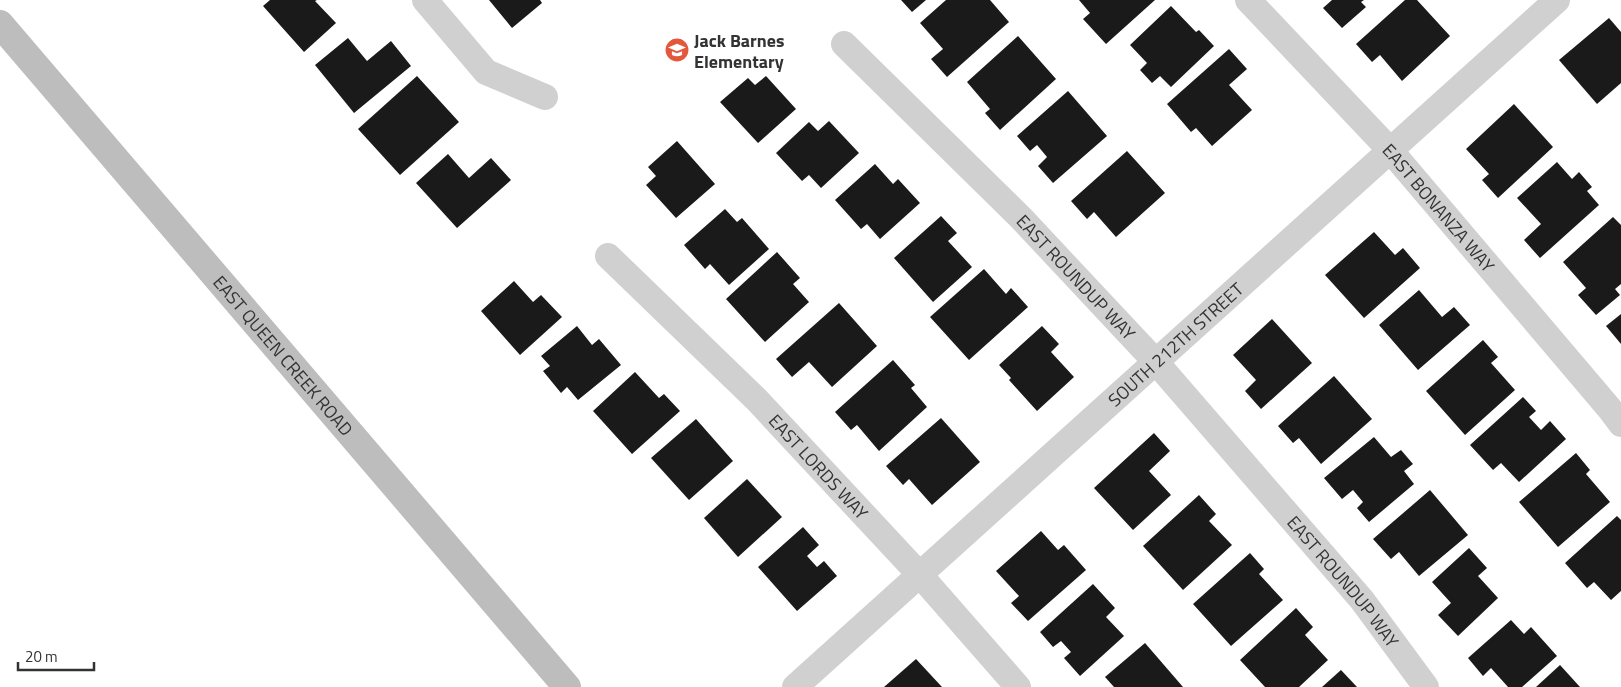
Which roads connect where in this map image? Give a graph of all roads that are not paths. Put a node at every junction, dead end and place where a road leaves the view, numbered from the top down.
1 (425, 0) edge
2 (1248, 0) edge
3 (1557, 0) edge
4 (0, 24) edge
5 (844, 44) dead end
6 (545, 98) dead end
7 (1390, 150) junction
8 (608, 256) dead end
9 (1155, 361) junction
10 (1621, 424) edge
11 (920, 575) junction
12 (567, 687) edge
13 (795, 687) edge
14 (1018, 687) edge
15 (1426, 687) edge

1 - 6 street
2 - 7 street, EAST BONANZA WAY
3 - 7 street, SOUTH 212TH STREET
4 - 12 main road, EAST QUEEN CREEK ROAD
5 - 9 street, EAST ROUNDUP WAY
7 - 9 street, SOUTH 212TH STREET
7 - 10 street, EAST BONANZA WAY
8 - 11 street, EAST LORDS WAY
9 - 11 street, SOUTH 212TH STREET
9 - 15 street, EAST ROUNDUP WAY
11 - 13 street, SOUTH 212TH STREET
11 - 14 street, EAST LORDS WAY

